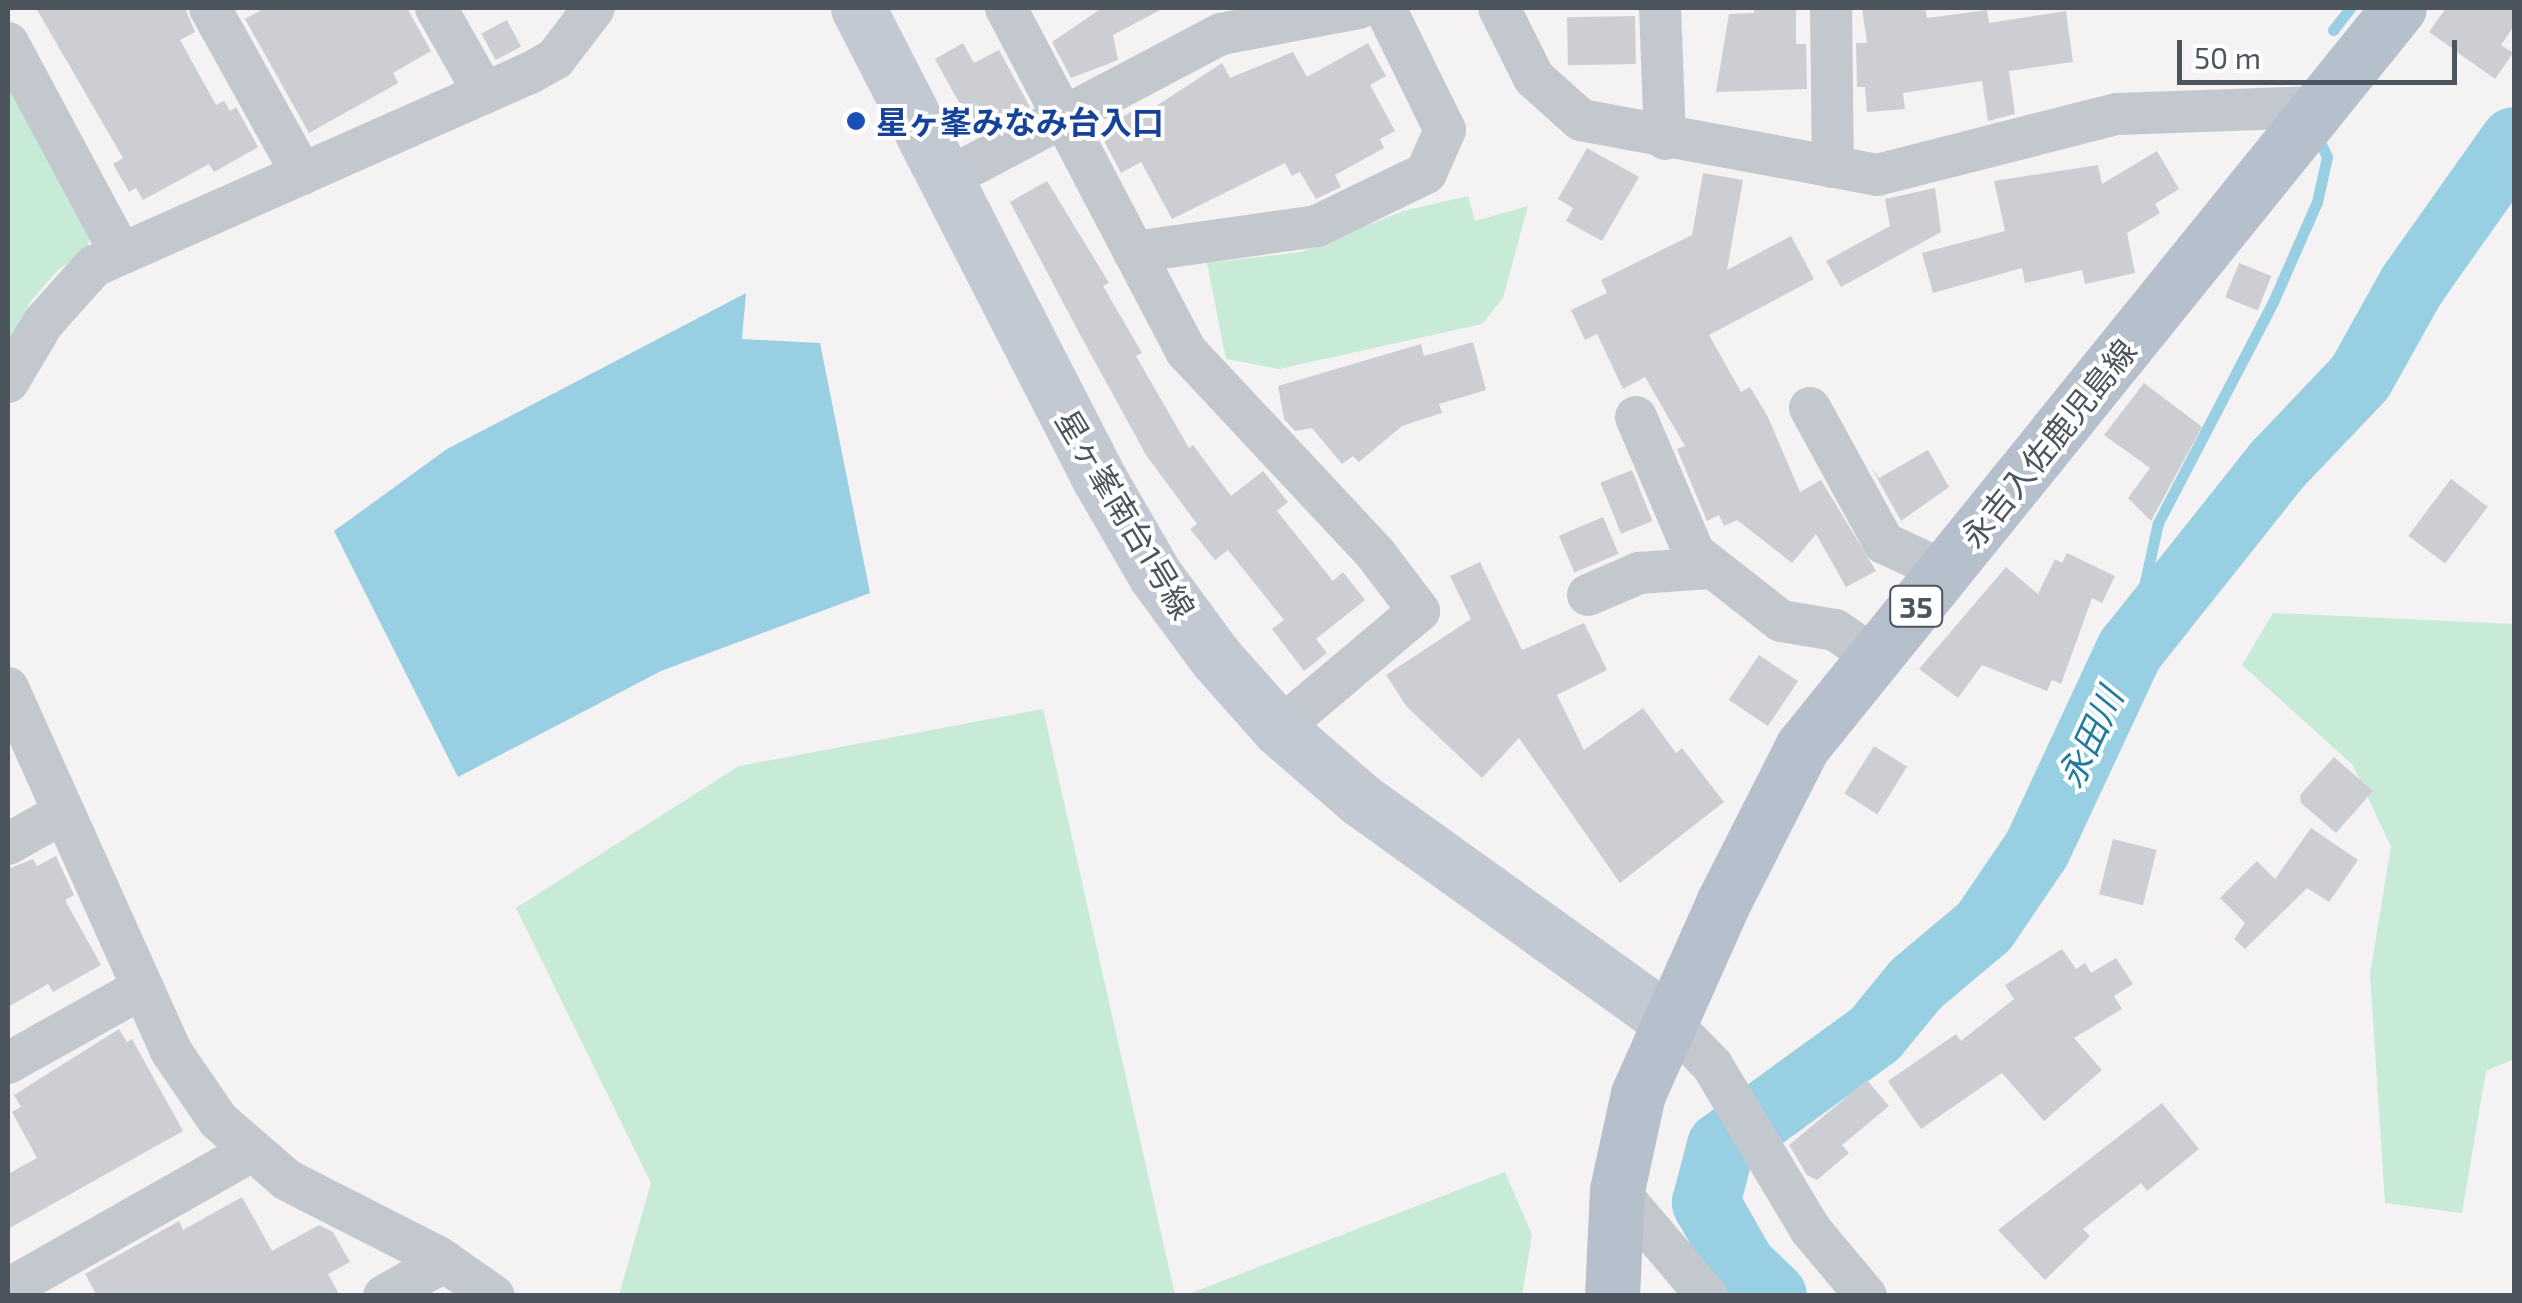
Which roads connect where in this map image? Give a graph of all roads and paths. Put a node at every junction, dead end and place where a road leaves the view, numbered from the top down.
1 (210, 8) edge
2 (436, 8) edge
3 (594, 8) edge
4 (858, 8) edge
5 (1006, 8) edge
6 (1359, 8) edge
7 (1386, 8) edge
8 (1499, 8) edge
9 (1660, 8) edge
10 (1830, 8) edge
11 (2398, 8) edge
12 (1212, 21) edge
13 (8, 43) edge
14 (484, 93) junction
15 (2318, 107) junction
16 (1064, 117) junction
17 (1665, 139) junction
18 (1833, 168) junction
19 (302, 174) junction
20 (944, 180) junction
21 (1134, 252) junction
22 (122, 254) junction
23 (8, 382) edge
24 (1810, 408) dead end
25 (1636, 417) dead end
26 (1709, 568) junction
27 (1944, 571) junction
28 (1588, 595) dead end
29 (1875, 657) junction
30 (8, 688) edge
31 (1279, 729) junction
32 (63, 813) junction
33 (8, 844) edge
34 (142, 988) junction
35 (1669, 1021) junction
36 (8, 1063) edge
37 (252, 1151) junction
38 (1617, 1190) junction
39 (445, 1262) junction
40 (8, 1288) edge
41 (384, 1296) edge
42 (494, 1296) edge
43 (1612, 1296) edge
44 (1707, 1296) edge
45 (1866, 1296) edge

1 - 19 street
2 - 14 street
3 - 14 street
4 - 20 street, 星ヶ峯南台1号線
5 - 16 street
6 - 12 street
7 - 21 street
8 - 17 street
9 - 17 street
10 - 18 street
11 - 15 main road, 永吉入佐鹿児島線 / 35
12 - 16 street
13 - 22 street
14 - 19 street
15 - 18 street
15 - 27 main road, 永吉入佐鹿児島線 / 35
16 - 20 street
16 - 21 street
17 - 18 street
19 - 22 street
20 - 31 street, 星ヶ峯南台1号線
21 - 31 street
22 - 23 street
24 - 27 street
25 - 26 street
26 - 28 street
26 - 29 street
27 - 29 main road, 永吉入佐鹿児島線 / 35
29 - 35 main road, 永吉入佐鹿児島線 / 35
30 - 32 street
31 - 35 street, 星ヶ峯南台1号線
32 - 33 street
32 - 34 street
34 - 36 street
34 - 37 street
35 - 38 main road, 永吉入佐鹿児島線 / 35
35 - 45 street
37 - 39 street
37 - 40 street
38 - 43 main road, 永吉入佐鹿児島線 / 35
38 - 44 street
39 - 41 street
39 - 42 street

